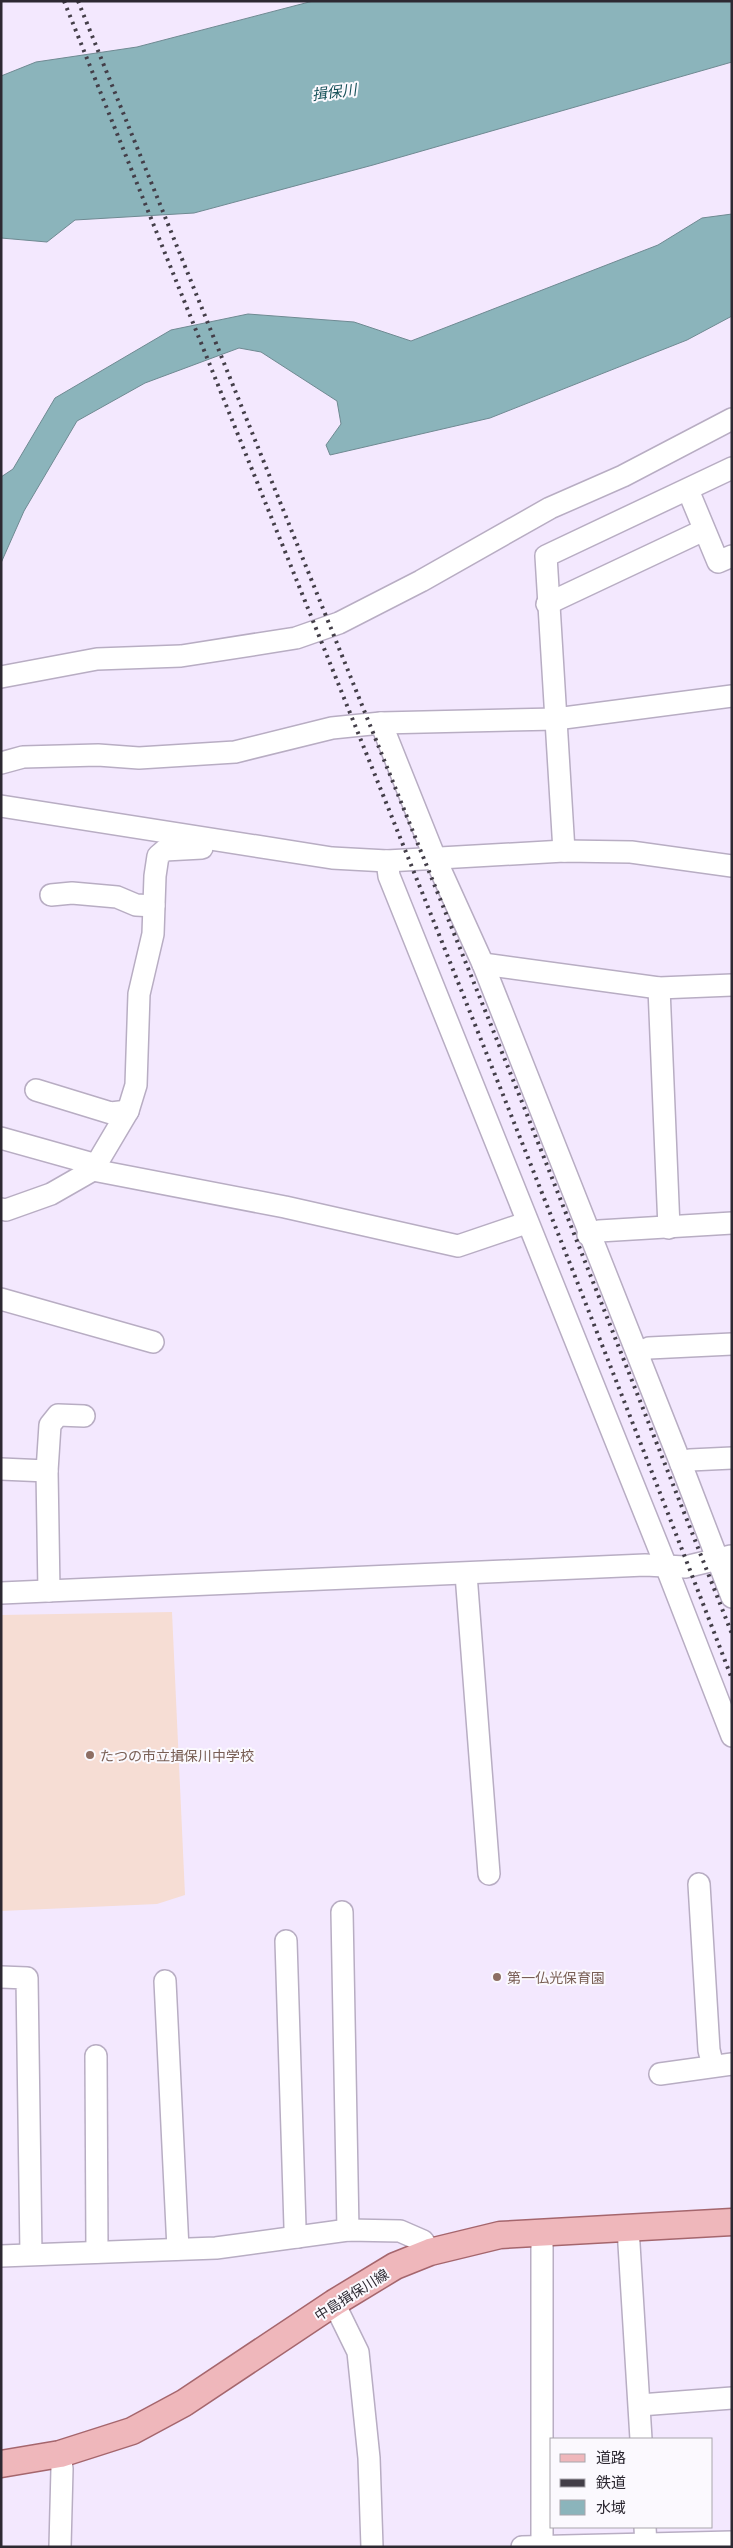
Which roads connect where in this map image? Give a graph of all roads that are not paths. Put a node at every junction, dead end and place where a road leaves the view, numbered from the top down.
1 (732, 419) edge
2 (732, 468) edge
3 (688, 490) junction
4 (704, 530) junction
5 (732, 556) edge
6 (547, 604) junction
7 (1, 677) edge
8 (732, 696) edge
9 (556, 719) junction
10 (381, 723) junction
11 (1, 763) edge
12 (1, 806) edge
13 (218, 842) junction
14 (564, 851) junction
15 (435, 858) junction
16 (387, 861) junction
17 (732, 866) edge
18 (51, 895) dead end
19 (154, 906) junction
20 (483, 964) junction
21 (732, 985) edge
22 (659, 988) junction
23 (36, 1090) dead end
24 (128, 1111) junction
25 (1, 1138) edge
26 (95, 1167) junction
27 (3, 1216) edge
28 (526, 1223) junction
29 (732, 1223) edge
30 (669, 1228) junction
31 (588, 1235) junction
32 (1, 1299) edge
33 (153, 1342) dead end
34 (732, 1344) edge
35 (638, 1353) junction
36 (84, 1416) dead end
37 (732, 1458) edge
38 (681, 1464) junction
39 (1, 1469) edge
40 (47, 1471) junction
41 (724, 1557) edge
42 (666, 1566) junction
43 (466, 1574) junction
44 (49, 1591) junction
45 (1, 1593) edge
46 (732, 1598) edge
47 (732, 1736) edge
48 (489, 1874) dead end
49 (699, 1884) dead end
50 (342, 1912) dead end
51 (286, 1941) dead end
52 (1, 1977) edge
53 (165, 1981) dead end
54 (96, 2056) dead end
55 (722, 2065) edge
56 (660, 2074) dead end
57 (732, 2222) edge
58 (628, 2228) junction
59 (348, 2230) junction
60 (542, 2232) junction
61 (298, 2237) junction
62 (178, 2249) junction
63 (97, 2252) junction
64 (430, 2252) junction
65 (31, 2254) junction
66 (1, 2256) edge
67 (334, 2303) junction
68 (732, 2398) edge
69 (640, 2404) junction
70 (641, 2438) edge
71 (60, 2454) junction
72 (1, 2464) edge
73 (646, 2539) edge
74 (732, 2542) edge
75 (532, 2546) edge
76 (60, 2547) edge
77 (372, 2547) edge

1 - 7 street
2 - 3 street
3 - 4 street
3 - 6 street
4 - 5 street
4 - 6 street
6 - 9 street
8 - 9 street
9 - 10 street
9 - 14 street
10 - 11 street
10 - 15 street
12 - 13 street
13 - 16 street
13 - 19 street
14 - 15 street
14 - 17 street
15 - 16 street
15 - 20 street
16 - 28 street
18 - 19 street
19 - 24 street
20 - 22 street
20 - 31 street
21 - 22 street
22 - 30 street
23 - 24 street
24 - 26 street
25 - 26 street
26 - 27 street
26 - 28 street
28 - 42 street
29 - 30 street
30 - 31 street
31 - 35 street
32 - 33 street
34 - 35 street
35 - 38 street
36 - 40 street
37 - 38 street
38 - 41 street
39 - 40 street
40 - 44 street
41 - 42 street
41 - 46 street
42 - 43 street
42 - 47 street
43 - 44 street
43 - 48 street
44 - 45 street
49 - 55 street
50 - 59 street
51 - 61 street
52 - 65 street
53 - 62 street
54 - 63 street
55 - 56 street
57 - 58 main road, 中島揖保川線
58 - 60 main road, 中島揖保川線
58 - 69 street
59 - 61 street
59 - 64 street
60 - 64 main road, 中島揖保川線
60 - 75 street
61 - 62 street
62 - 63 street
63 - 65 street
64 - 67 main road, 中島揖保川線
65 - 66 street
67 - 71 main road, 中島揖保川線
67 - 77 street
68 - 69 street
69 - 70 street
71 - 72 main road, 中島揖保川線
71 - 76 street
73 - 74 street
73 - 75 street

